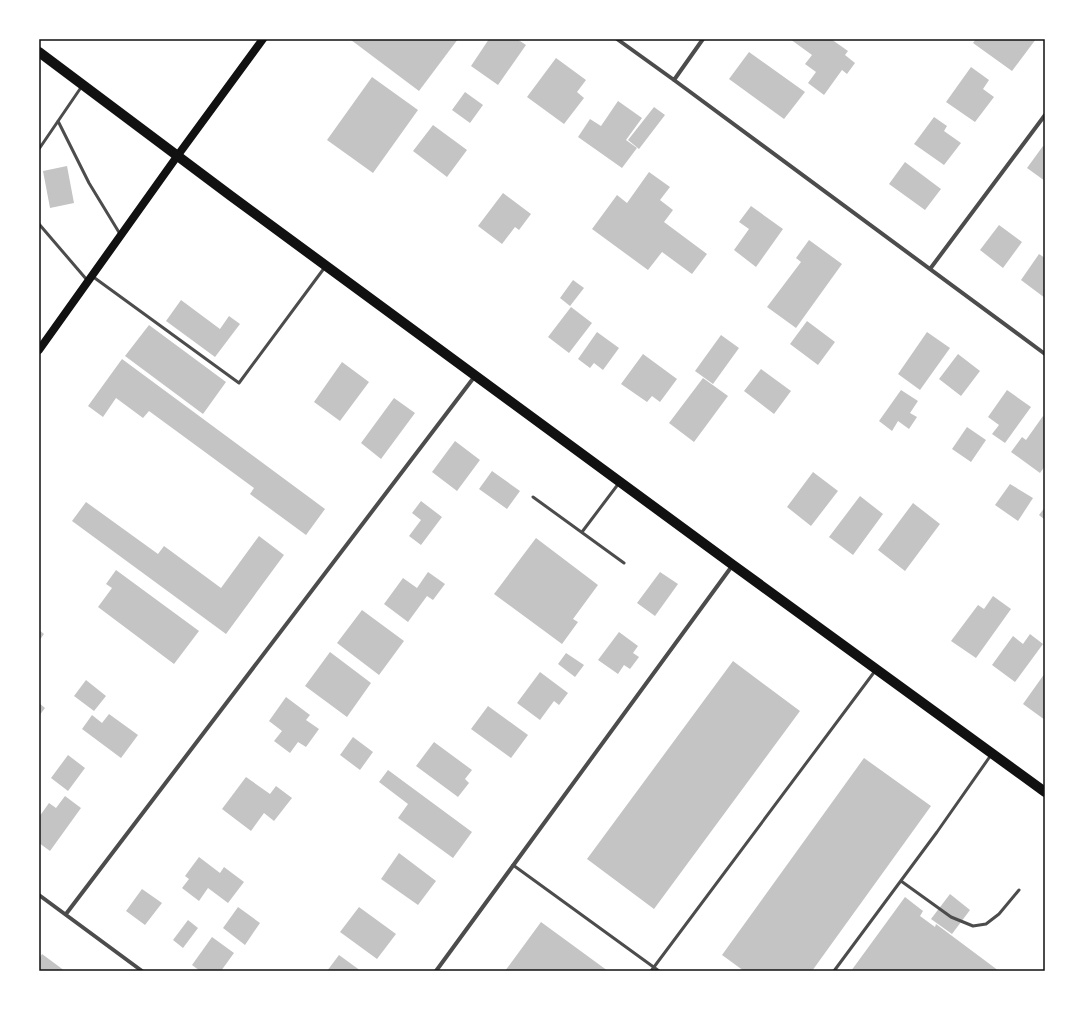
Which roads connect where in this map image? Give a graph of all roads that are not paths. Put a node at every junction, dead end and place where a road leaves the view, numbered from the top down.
1 (263, 39) edge
2 (616, 39) edge
3 (703, 39) edge
4 (39, 52) edge
5 (674, 80) junction
6 (83, 85) junction
7 (1045, 115) edge
8 (58, 121) junction
9 (39, 149) edge
10 (178, 155) junction
11 (39, 224) edge
12 (120, 235) junction
13 (326, 265) junction
14 (930, 269) junction
15 (90, 279) junction
16 (39, 350) edge
17 (1045, 354) edge
18 (475, 376) junction
19 (620, 482) junction
20 (533, 497) dead end
21 (582, 532) junction
22 (624, 563) dead end
23 (733, 565) junction
24 (876, 670) junction
25 (992, 753) junction
26 (1045, 792) edge
27 (513, 865) junction
28 (900, 881) junction
29 (1019, 890) dead end
30 (39, 895) edge
31 (66, 914) junction
32 (654, 967) junction
33 (142, 971) edge
34 (436, 971) edge
35 (651, 971) edge
36 (659, 971) edge
37 (834, 971) edge

1 - 10 main road
2 - 5 street
3 - 5 street
4 - 6 main road
5 - 14 street
6 - 8 lane
6 - 10 main road
7 - 14 street
8 - 9 lane
8 - 12 lane
10 - 12 main road
10 - 13 main road
11 - 15 lane
12 - 15 main road
13 - 15 lane
13 - 18 main road
14 - 17 street
15 - 16 main road
18 - 19 main road
18 - 31 street
19 - 21 lane
19 - 23 main road
20 - 21 lane
21 - 22 lane
23 - 24 main road
23 - 27 street
24 - 25 main road
24 - 32 lane
25 - 26 main road
25 - 28 lane
27 - 32 lane
27 - 34 street
28 - 29 lane
28 - 37 lane
30 - 31 street
31 - 33 street
32 - 35 lane
32 - 36 lane

